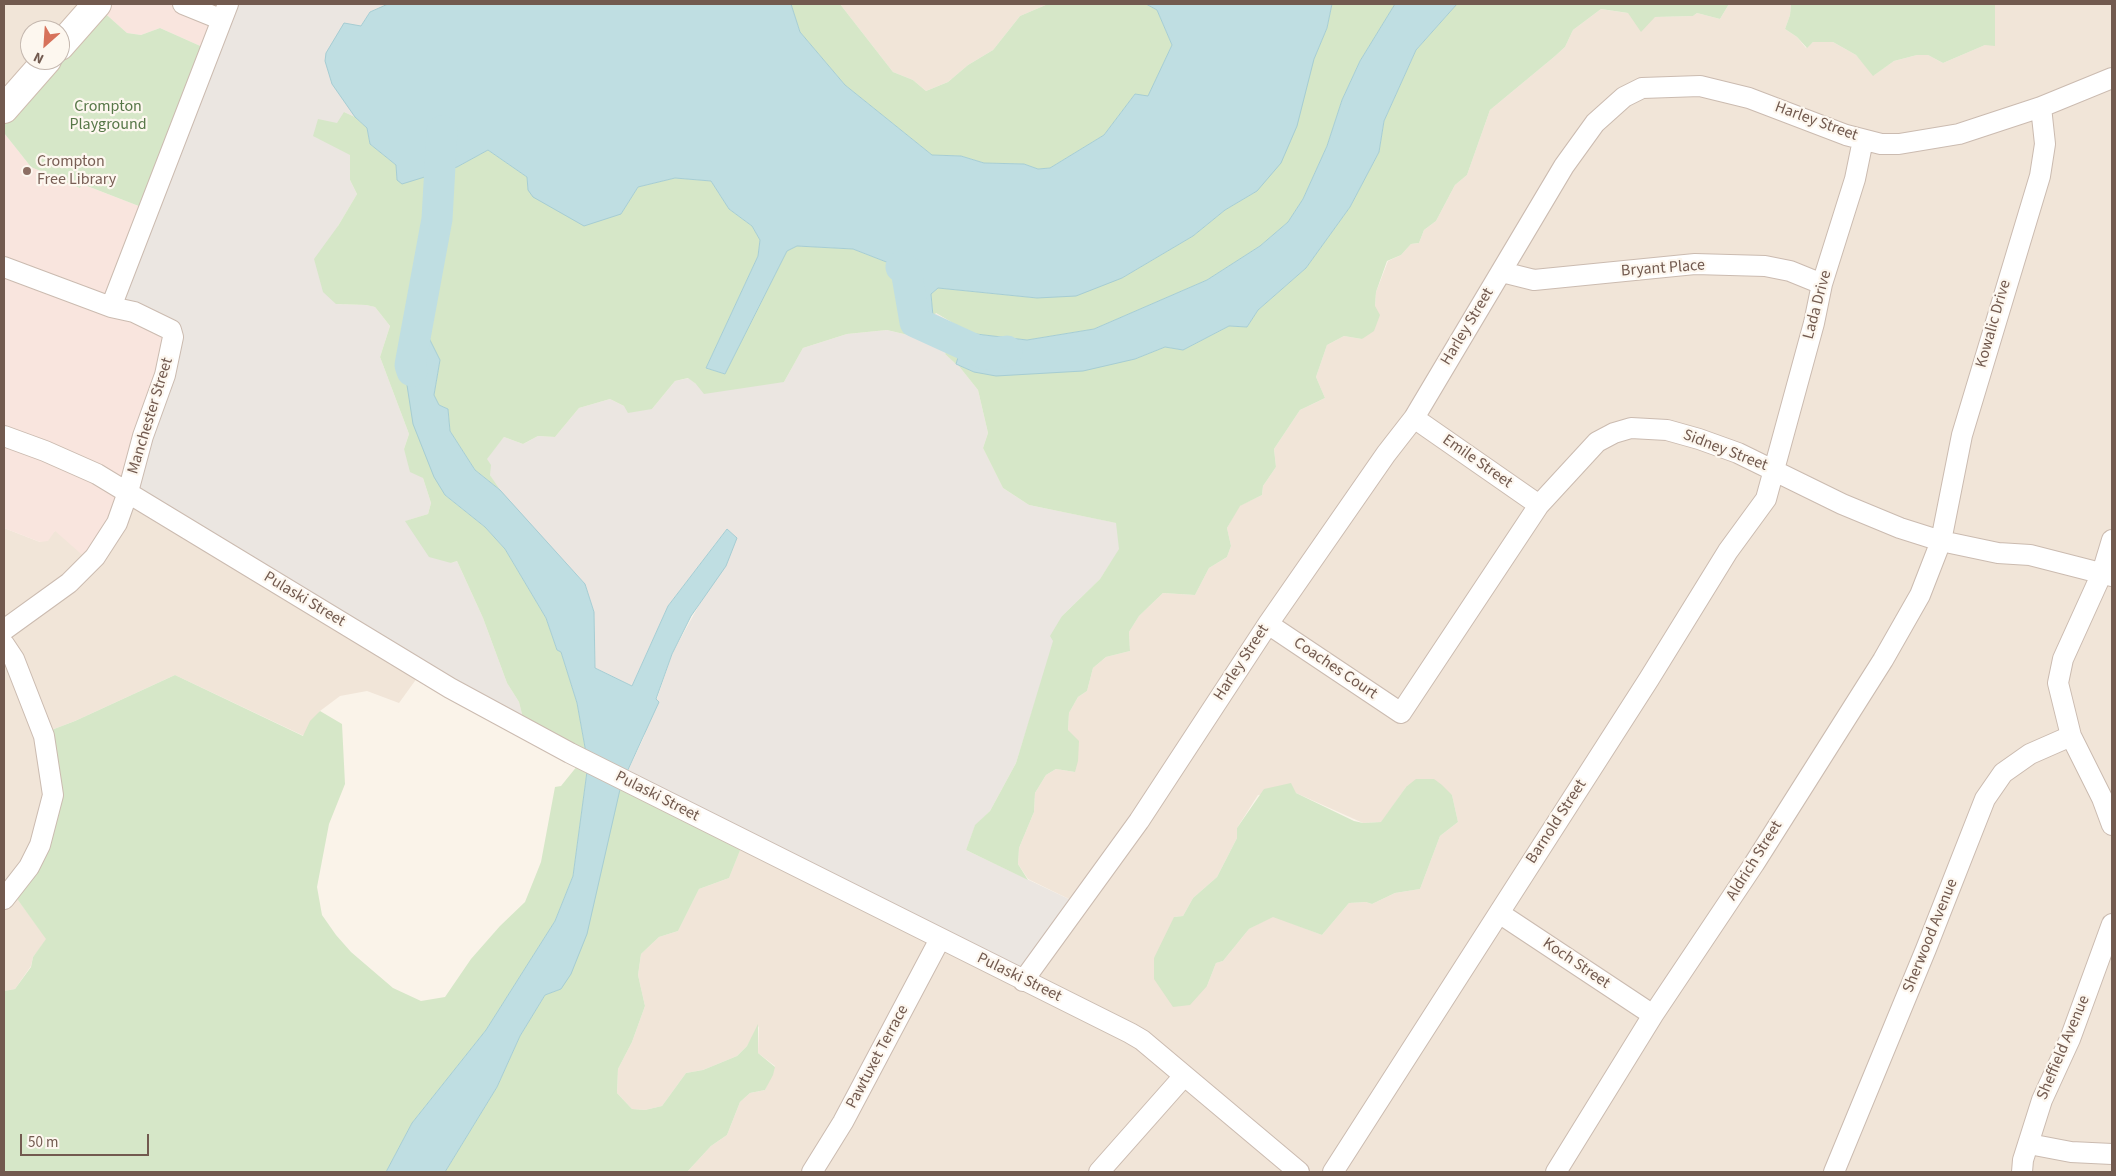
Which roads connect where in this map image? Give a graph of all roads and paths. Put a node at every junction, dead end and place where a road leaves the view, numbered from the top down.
1 (97, 4) edge
2 (183, 4) edge
3 (224, 12) edge
4 (70, 35) edge
5 (38, 70) edge
6 (2112, 78) edge
7 (2041, 107) junction
8 (4, 109) edge
9 (1863, 140) junction
10 (1502, 272) junction
11 (6, 273) edge
12 (1822, 284) junction
13 (111, 307) junction
14 (1414, 418) junction
15 (4, 436) edge
16 (1775, 470) junction
17 (128, 492) junction
18 (1539, 505) junction
19 (2112, 540) edge
20 (1941, 541) junction
21 (2107, 575) edge
22 (1268, 624) junction
23 (4, 630) edge
24 (4, 644) edge
25 (1401, 713) joint
26 (2071, 736) junction
27 (2112, 825) edge
28 (10, 892) edge
29 (1499, 913) junction
30 (2112, 924) edge
31 (940, 939) junction
32 (1023, 981) junction
33 (1653, 1015) junction
34 (1184, 1076) junction
35 (2029, 1144) junction
36 (2112, 1154) edge
37 (812, 1172) edge
38 (1099, 1172) edge
39 (1299, 1172) edge
40 (1333, 1172) edge
41 (1556, 1172) edge
42 (1834, 1172) edge
43 (2022, 1172) edge

1 - 4 main road
2 - 3 street
3 - 13 street
5 - 8 main road
6 - 7 street, Harley Street
7 - 9 street, Harley Street
7 - 20 street, Kowalic Drive
9 - 10 street, Harley Street
9 - 12 street, Lada Drive
10 - 12 street, Bryant Place
10 - 14 street, Harley Street
11 - 13 street, Manchester Street
12 - 16 street, Lada Drive
13 - 17 street, Manchester Street
14 - 18 street, Emile Street
14 - 22 street, Harley Street
15 - 17 street, Pulaski Street
16 - 18 street, Sidney Street
16 - 20 street, Sidney Street
16 - 29 street, Barnold Street
17 - 23 street, Manchester Street
17 - 31 street, Pulaski Street
18 - 25 street, Sidney Street
19 - 21 street
20 - 21 street, Sidney Street
20 - 33 street, Aldrich Street
21 - 26 street
22 - 25 street, Coaches Court
22 - 32 street, Harley Street
24 - 28 street
26 - 27 street
26 - 42 street, Sherwood Avenue
29 - 33 street, Koch Street
29 - 40 street, Barnold Street
30 - 35 street, Sheffield Avenue
31 - 32 street, Pulaski Street
31 - 37 street, Pawtuxet Terrace
32 - 34 street, Pulaski Street
33 - 41 street, Aldrich Street
34 - 38 street
34 - 39 street, Pulaski Street
35 - 36 street
35 - 43 street, Sheffield Avenue

